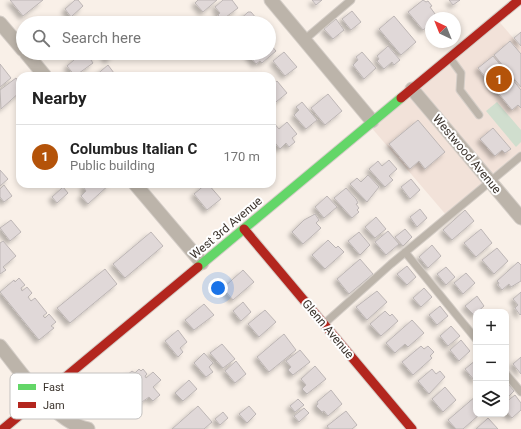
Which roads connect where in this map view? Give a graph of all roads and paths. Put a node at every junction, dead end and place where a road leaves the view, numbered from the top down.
1 (271, 0) edge
2 (351, 0) edge
3 (519, 0) edge
4 (0, 23) edge
5 (304, 40) junction
6 (16, 42) edge
7 (450, 58) junction
8 (32, 60) edge
9 (42, 72) edge
10 (412, 89) junction
11 (479, 115) dead end
12 (372, 121) junction
13 (521, 156) edge
14 (490, 182) junction
15 (138, 188) edge
16 (521, 218) edge
17 (244, 229) junction
18 (405, 252) junction
19 (202, 263) junction
20 (324, 324) junction
21 (473, 335) edge
22 (0, 346) edge
23 (22, 373) edge
24 (71, 373) edge
25 (509, 378) edge
26 (521, 392) edge
27 (15, 419) edge
28 (64, 419) edge
29 (3, 429) edge
30 (88, 429) edge
31 (412, 429) edge

1 - 5 street
2 - 5 lane
3 - 7 street, West 3rd Avenue
4 - 6 street
5 - 12 street
7 - 10 street, West 3rd Avenue
7 - 11 lane
8 - 9 street
10 - 12 street, West 3rd Avenue
10 - 14 street, Westwood Avenue
12 - 17 street, West 3rd Avenue
13 - 14 lane
14 - 16 street, Westwood Avenue
14 - 18 lane
15 - 19 street
17 - 19 street, West 3rd Avenue
17 - 20 street, Glenn Avenue
18 - 20 lane
18 - 21 lane
19 - 24 street, West 3rd Avenue
20 - 31 street, Glenn Avenue
22 - 23 street
25 - 26 lane
27 - 29 street, West 3rd Avenue
28 - 30 street

